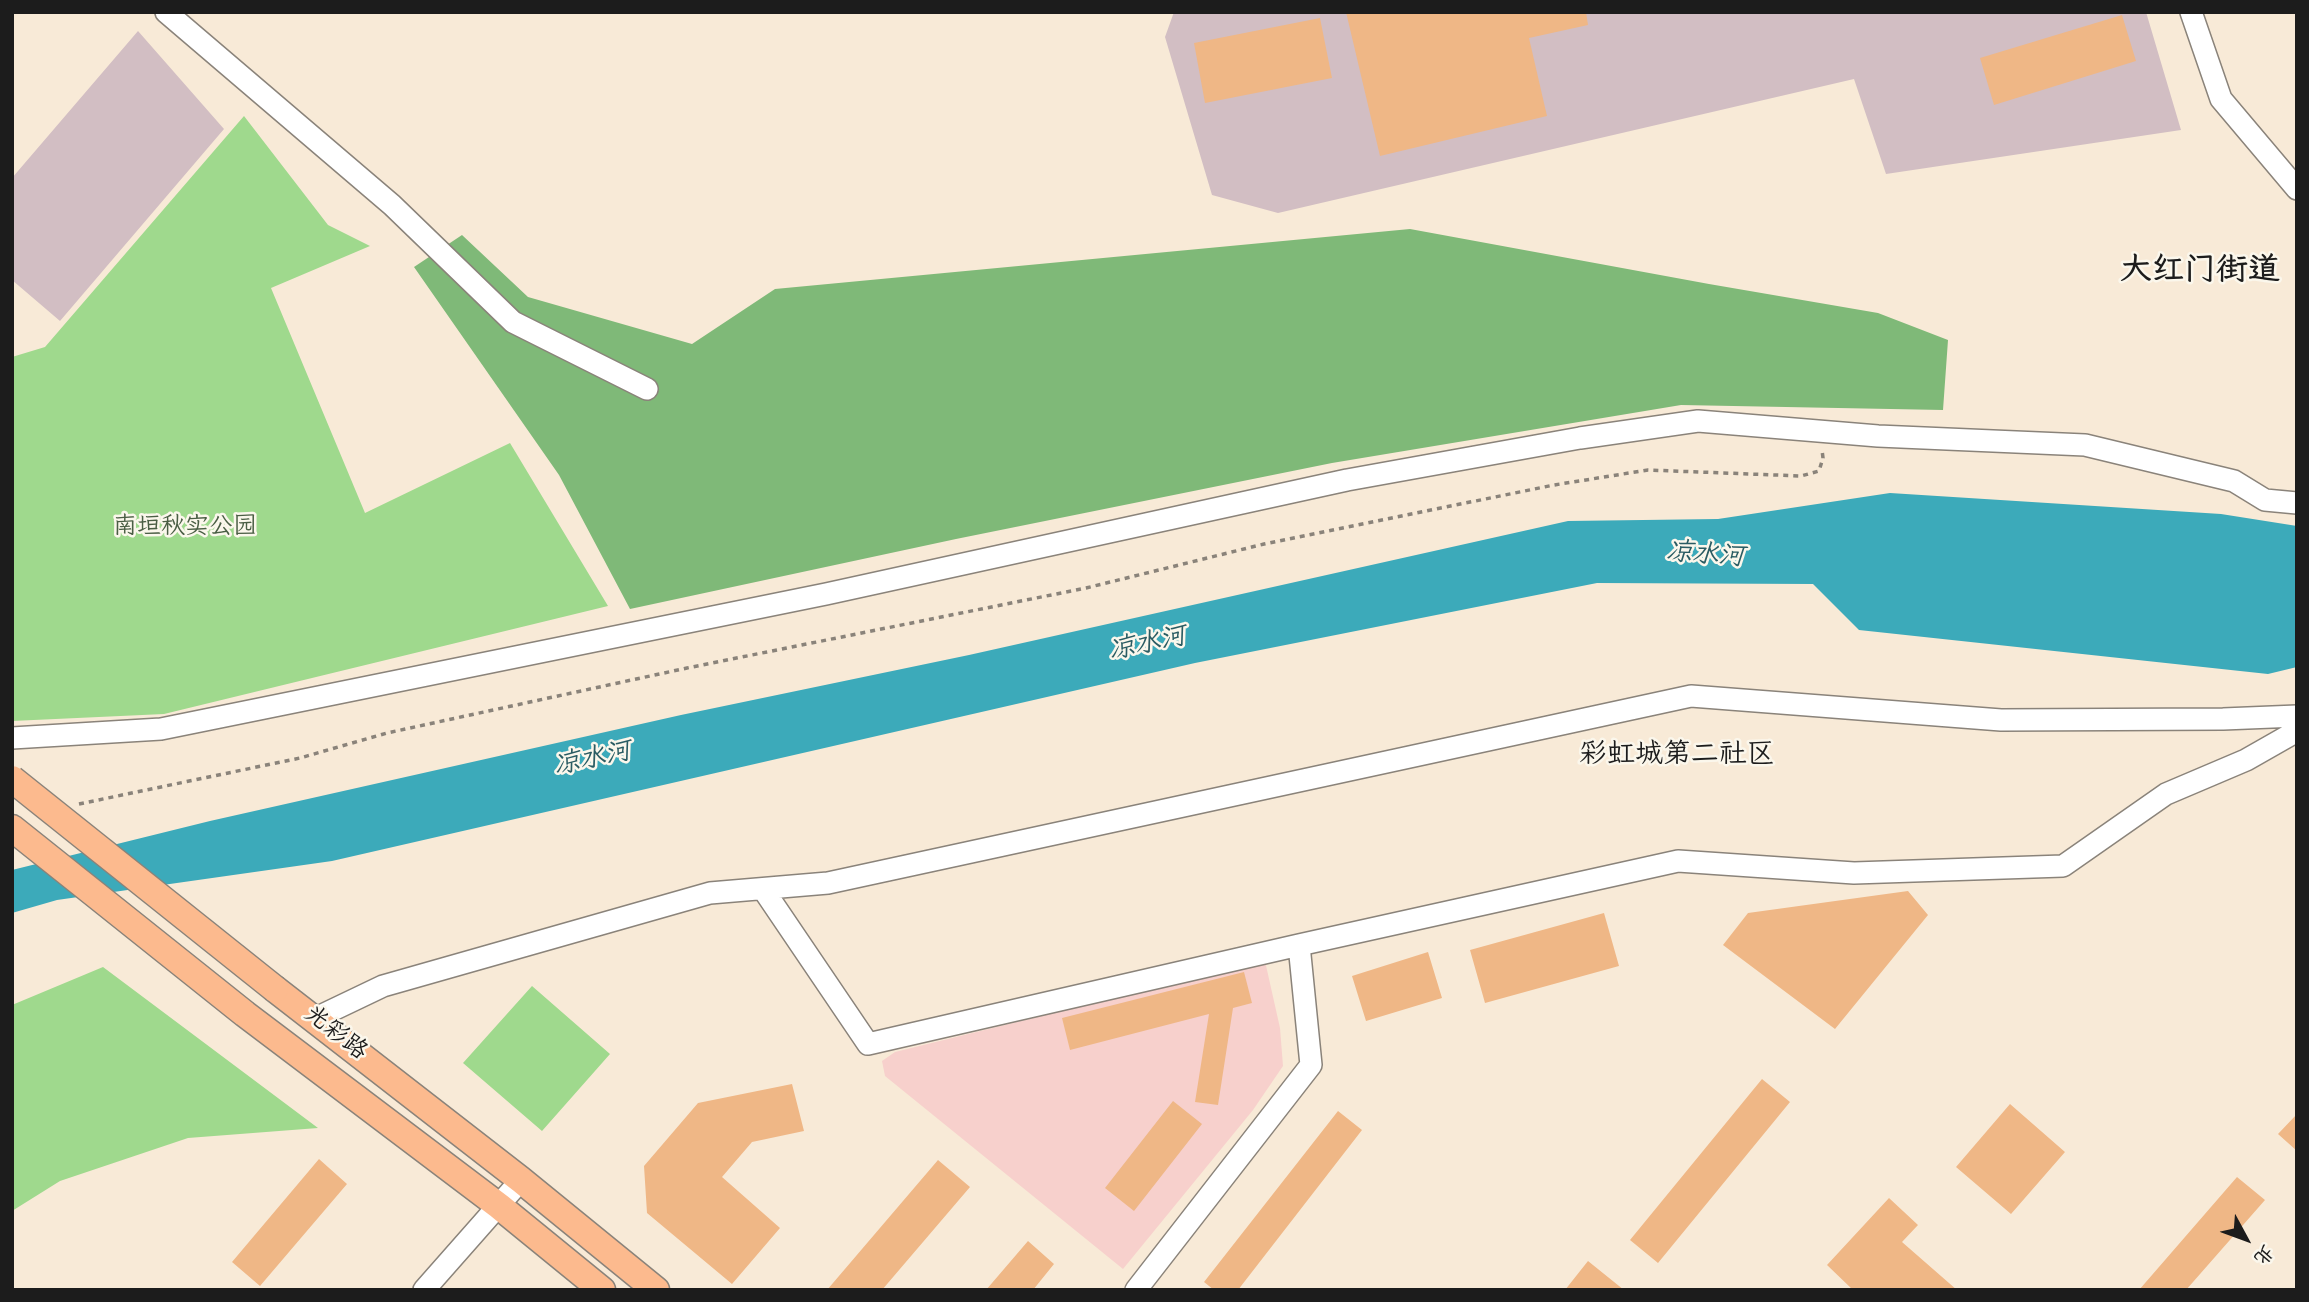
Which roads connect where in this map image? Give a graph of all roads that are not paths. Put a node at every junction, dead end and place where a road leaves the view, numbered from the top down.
1 (166, 12) edge
2 (2191, 12) edge
3 (2297, 189) edge
4 (647, 389) dead end
5 (2297, 503) edge
6 (2297, 716) edge
7 (2297, 731) edge
8 (12, 738) edge
9 (12, 779) edge
10 (12, 828) edge
11 (763, 889) junction
12 (1299, 945) junction
13 (314, 1019) junction
14 (521, 1180) junction
15 (499, 1206) junction
16 (424, 1290) edge
17 (603, 1290) edge
18 (656, 1290) edge
19 (1136, 1290) edge

1 - 4 street
2 - 3 street
5 - 8 street
6 - 11 street
7 - 12 street
9 - 13 main road, 光彩路, bridge
10 - 15 main road, 光彩路
11 - 12 street
11 - 13 street
12 - 19 street
13 - 14 main road, 光彩路
14 - 15 street
14 - 18 main road, 光彩路
15 - 16 street
15 - 17 main road, 光彩路

